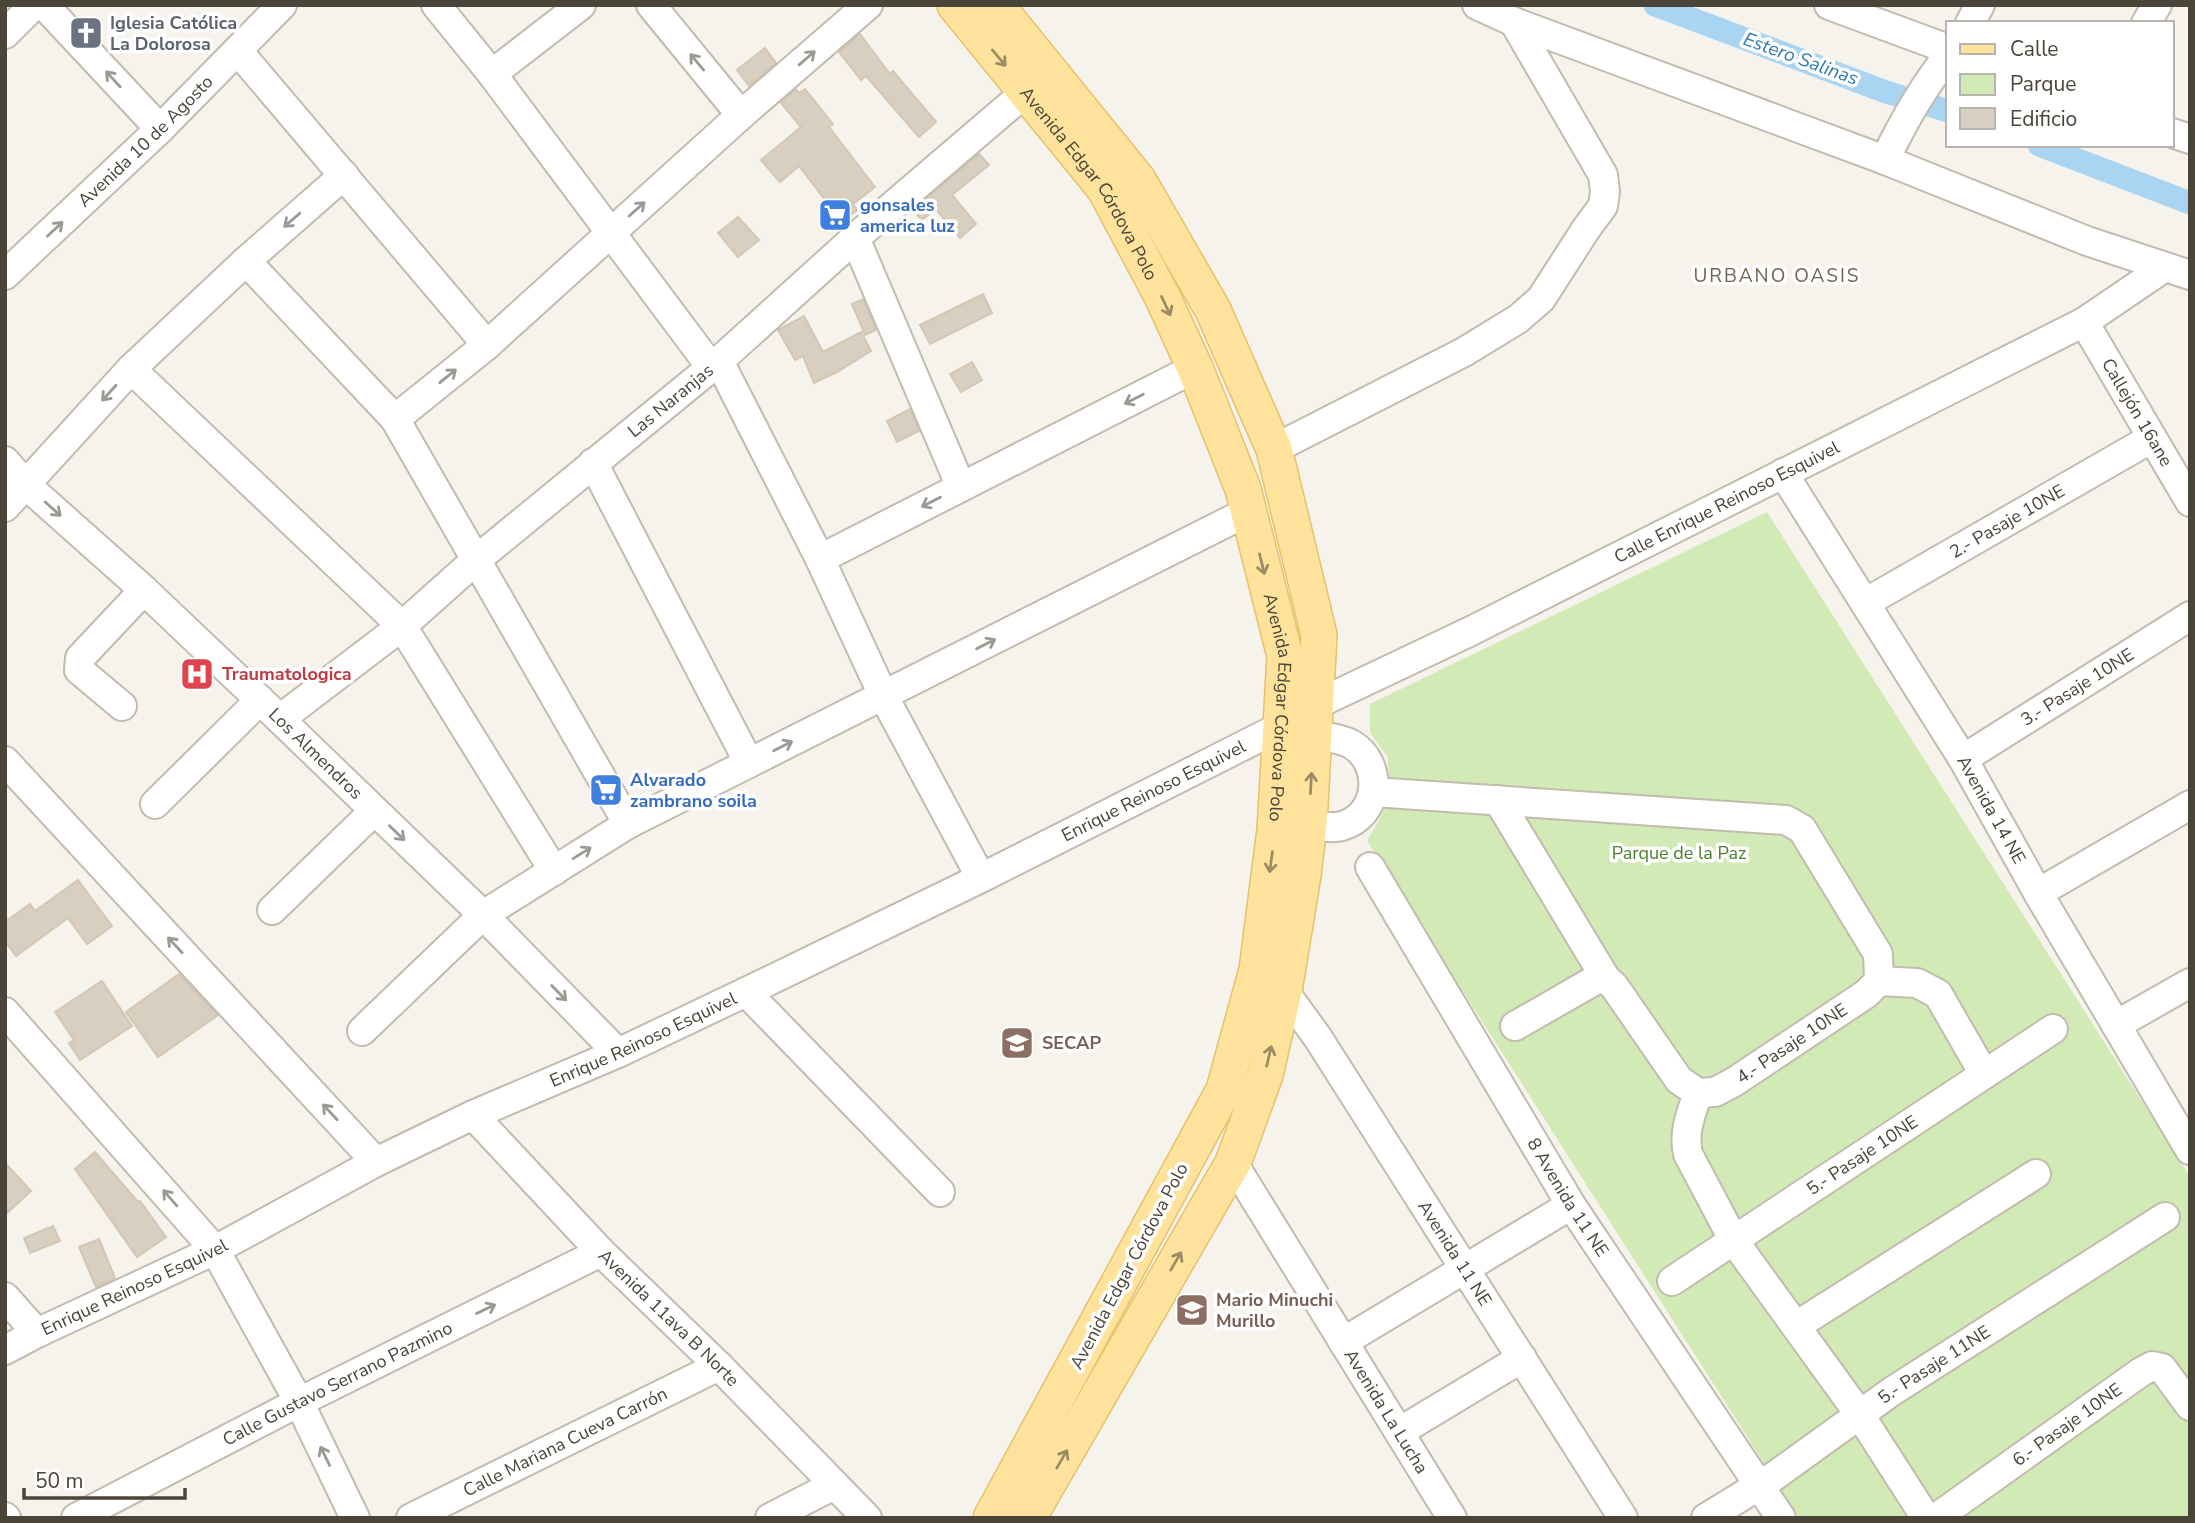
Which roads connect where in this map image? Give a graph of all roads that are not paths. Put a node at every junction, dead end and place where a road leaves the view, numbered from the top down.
1 (282, 5) edge
2 (436, 5) edge
3 (580, 5) edge
4 (651, 5) edge
5 (868, 5) edge
6 (955, 5) edge
7 (996, 5) edge
8 (1477, 5) edge
9 (1829, 5) edge
10 (1980, 5) edge
11 (2157, 5) edge
12 (47, 7) edge
13 (1971, 21) edge
14 (2147, 21) edge
15 (1514, 22) junction
16 (5, 34) edge
17 (238, 51) junction
18 (1945, 58) edge
19 (492, 74) junction
20 (1038, 81) junction
21 (741, 115) junction
22 (160, 129) junction
23 (1885, 160) junction
24 (344, 175) junction
25 (610, 233) junction
26 (855, 238) junction
27 (246, 261) junction
28 (2177, 271) edge
29 (5, 275) edge
30 (2084, 322) junction
31 (487, 345) junction
32 (715, 364) junction
33 (1195, 368) junction
34 (131, 369) junction
35 (395, 419) junction
36 (2151, 438) junction
37 (1274, 449) junction
38 (5, 461) edge
39 (593, 463) junction
40 (1783, 473) junction
41 (26, 485) junction
42 (961, 487) junction
43 (2190, 502) edge
44 (5, 507) edge
45 (1249, 511) junction
46 (820, 559) junction
47 (476, 560) junction
48 (144, 590) junction
49 (1865, 603) junction
50 (2190, 616) edge
51 (402, 626) junction
52 (883, 695) junction
53 (122, 706) dead end
54 (270, 709) junction
55 (1304, 722) junction
56 (1963, 759) junction
57 (5, 761) edge
58 (749, 763) junction
59 (1373, 792) junction
60 (1498, 800) junction
61 (155, 804) dead end
62 (2190, 805) edge
63 (374, 811) junction
64 (628, 824) junction
65 (1309, 824) junction
66 (1370, 867) dead end
67 (554, 871) junction
68 (981, 878) junction
69 (2038, 893) junction
70 (272, 910) dead end
71 (483, 915) junction
72 (1606, 978) junction
73 (1879, 981) junction
74 (2190, 983) edge
75 (1284, 991) junction
76 (746, 992) junction
77 (5, 1012) edge
78 (1514, 1026) dead end
79 (2116, 1026) junction
80 (2053, 1029) dead end
81 (362, 1031) dead end
82 (618, 1053) junction
83 (1984, 1074) junction
84 (1698, 1093) junction
85 (473, 1115) junction
86 (2190, 1150) edge
87 (376, 1162) junction
88 (1233, 1163) junction
89 (2035, 1174) dead end
90 (940, 1192) dead end
91 (1571, 1205) junction
92 (2165, 1217) dead end
93 (1734, 1241) junction
94 (215, 1250) junction
95 (601, 1252) junction
96 (1464, 1268) junction
97 (1672, 1281) dead end
98 (5, 1297) edge
99 (1796, 1326) junction
100 (37, 1333) junction
101 (1343, 1342) junction
102 (5, 1350) edge
103 (1522, 1358) junction
104 (719, 1366) junction
105 (299, 1402) junction
106 (2190, 1406) edge
107 (1860, 1415) junction
108 (1399, 1432) junction
109 (834, 1485) junction
110 (1760, 1486) junction
111 (76, 1518) edge
112 (355, 1518) edge
113 (411, 1518) edge
114 (771, 1518) edge
115 (867, 1518) edge
116 (991, 1518) edge
117 (1028, 1518) edge
118 (1452, 1518) edge
119 (1623, 1518) edge
120 (1706, 1518) edge
121 (1780, 1518) edge
122 (1926, 1518) edge
123 (1936, 1518) edge

1 - 17 street, Avenida 10 de Agosto
2 - 19 street
3 - 19 street
21 -> 4 street
21 -> 5 street
6 -> 20 main road, Avenida Edgar Córdova Polo
7 - 20 main road, Avenida Edgar Córdova Polo
8 - 15 street
9 - 18 street
10 - 13 street
11 - 14 street
12 - 16 street
22 -> 12 street
15 - 23 street
15 - 37 street
17 - 22 street, Avenida 10 de Agosto
17 - 24 street
18 - 23 street
19 - 25 street
20 - 26 street, Las Naranjas
20 -> 33 main road, Avenida Edgar Córdova Polo
20 - 37 main road, Avenida Edgar Córdova Polo
25 -> 21 street
29 -> 22 street, Avenida 10 de Agosto
23 - 28 street
24 -> 27 street
24 - 31 street
25 - 31 street
25 - 32 street
26 - 32 street, Las Naranjas
26 - 42 street
27 - 34 street
27 - 35 street
28 - 30 street, Calle Enrique Reinoso Esquivel
30 - 36 street, Callejón 16ane
30 - 40 street, Calle Enrique Reinoso Esquivel
35 -> 31 street
32 - 39 street, Las Naranjas
32 - 46 street
33 -> 42 street
33 - 45 main road, Avenida Edgar Córdova Polo
34 -> 41 street
34 - 51 street
35 - 47 street
36 - 43 street, Callejón 16ane
36 - 49 street, 2.- Pasaje 10NE
37 - 55 main road, Avenida Edgar Córdova Polo
38 - 41 street, Los Almendros
39 - 47 street, Las Naranjas
39 - 58 street
40 - 49 street, Avenida 14 NE
40 - 55 street, Calle Enrique Reinoso Esquivel
41 - 44 street
41 -> 48 street, Los Almendros
42 -> 46 street
52 -> 45 street
45 -> 55 main road, Avenida Edgar Córdova Polo
46 - 52 street
47 - 51 street, Las Naranjas
47 - 64 street
48 - 53 street
48 - 54 street, Los Almendros
49 - 56 street, Avenida 14 NE
50 - 56 street, 3.- Pasaje 10NE
51 - 54 street, Las Naranjas
51 - 67 street
58 -> 52 street
52 - 68 street
54 - 61 street, Las Naranjas
54 - 63 street, Los Almendros
55 - 59 street
65 -> 55 main road, Avenida Edgar Córdova Polo
55 - 68 street, Enrique Reinoso Esquivel
55 -> 116 main road, Avenida Edgar Córdova Polo
56 - 69 street, Avenida 14 NE
87 -> 57 street
58 - 64 street
59 - 60 street
59 - 65 street
60 - 72 street
60 - 73 street
62 - 69 street
63 - 70 street
63 -> 71 street, Los Almendros
67 -> 64 street
65 - 75 main road, Avenida Edgar Córdova Polo
66 - 91 street, 8 Avenida 11 NE
67 - 71 street
68 - 76 street, Enrique Reinoso Esquivel
69 - 79 street, Avenida 14 NE
71 - 81 street
71 -> 82 street, Los Almendros
72 - 78 street
72 - 84 street
73 - 83 street
73 - 84 street, 4.- Pasaje 10NE
74 - 79 street
88 -> 75 main road, Avenida Edgar Córdova Polo
75 - 96 street, Avenida 11 NE
76 - 82 street, Enrique Reinoso Esquivel
76 - 90 street
94 -> 77 street
79 - 86 street, Avenida 14 NE
80 - 83 street, 5.- Pasaje 10NE
82 - 85 street, Enrique Reinoso Esquivel
83 - 93 street, 5.- Pasaje 10NE
84 - 93 street
85 - 87 street, Enrique Reinoso Esquivel
85 - 95 street, Avenida 11ava B Norte
87 - 94 street, Enrique Reinoso Esquivel
88 - 101 street, Avenida La Lucha
117 -> 88 main road, Avenida Edgar Córdova Polo
89 - 99 street
91 - 96 street
91 - 110 street, 8 Avenida 11 NE
92 - 107 street, 5.- Pasaje 11NE
93 - 97 street, 5.- Pasaje 10NE
93 - 99 street
94 - 100 street, Enrique Reinoso Esquivel
94 - 105 street
95 - 104 street, Avenida 11ava B Norte
105 -> 95 street, Calle Gustavo Serrano Pazmino
96 - 101 street
96 - 103 street, Avenida 11 NE
98 - 100 street
99 - 107 street
100 - 102 street, Enrique Reinoso Esquivel
101 - 108 street, Avenida La Lucha
103 - 108 street
103 - 119 street, Avenida 11 NE
104 - 109 street, Avenida 11ava B Norte
104 - 113 street, Calle Mariana Cueva Carrón
105 - 111 street, Calle Gustavo Serrano Pazmino
112 -> 105 street
106 - 123 street, 6.- Pasaje 10NE
107 - 110 street, 5.- Pasaje 11NE
107 - 122 street
108 - 118 street, Avenida La Lucha
109 - 114 street
109 - 115 street, Avenida 11ava B Norte
110 - 120 street, 5.- Pasaje 11NE
110 - 121 street, 8 Avenida 11 NE

